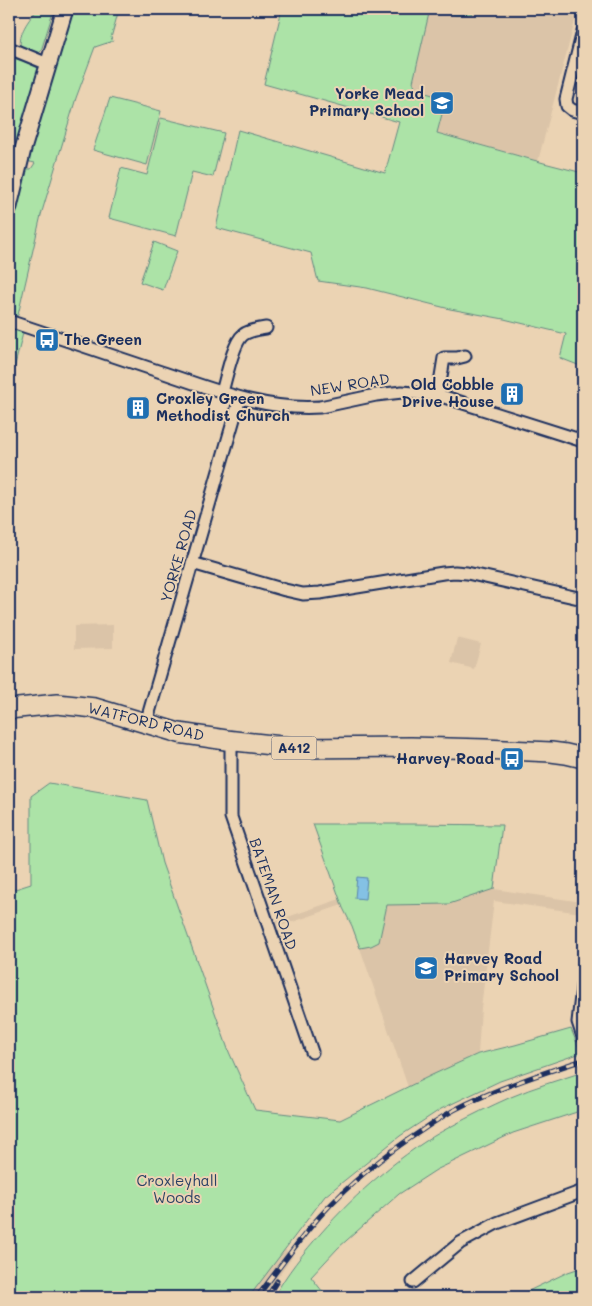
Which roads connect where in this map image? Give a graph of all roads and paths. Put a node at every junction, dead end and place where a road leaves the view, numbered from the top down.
1 (65, 9) edge
2 (583, 30) edge
3 (9, 48) edge
4 (48, 64) junction
5 (583, 113) edge
6 (9, 207) edge
7 (9, 321) edge
8 (266, 328) dead end
9 (465, 356) dead end
10 (222, 392) junction
11 (438, 395) junction
12 (240, 398) junction
13 (583, 440) edge
14 (192, 563) junction
15 (583, 599) edge
16 (9, 709) edge
17 (146, 723) junction
18 (231, 741) junction
19 (583, 758) edge
20 (583, 978) edge
21 (583, 1037) edge
22 (312, 1052) dead end
23 (583, 1191) edge
24 (413, 1282) dead end

1 - 4 street
2 - 5 street
3 - 4 street
4 - 6 street
7 - 10 street, NEW ROAD
8 - 10 street
9 - 11 street
10 - 12 street, NEW ROAD
11 - 12 street, NEW ROAD
11 - 13 street, NEW ROAD
12 - 14 street, YORKE ROAD
14 - 15 street
14 - 17 street, YORKE ROAD
16 - 17 main road, WATFORD ROAD / A412
17 - 18 main road, WATFORD ROAD / A412
18 - 19 main road, WATFORD ROAD / A412
18 - 22 street, BATEMAN ROAD
20 - 21 street
23 - 24 street

